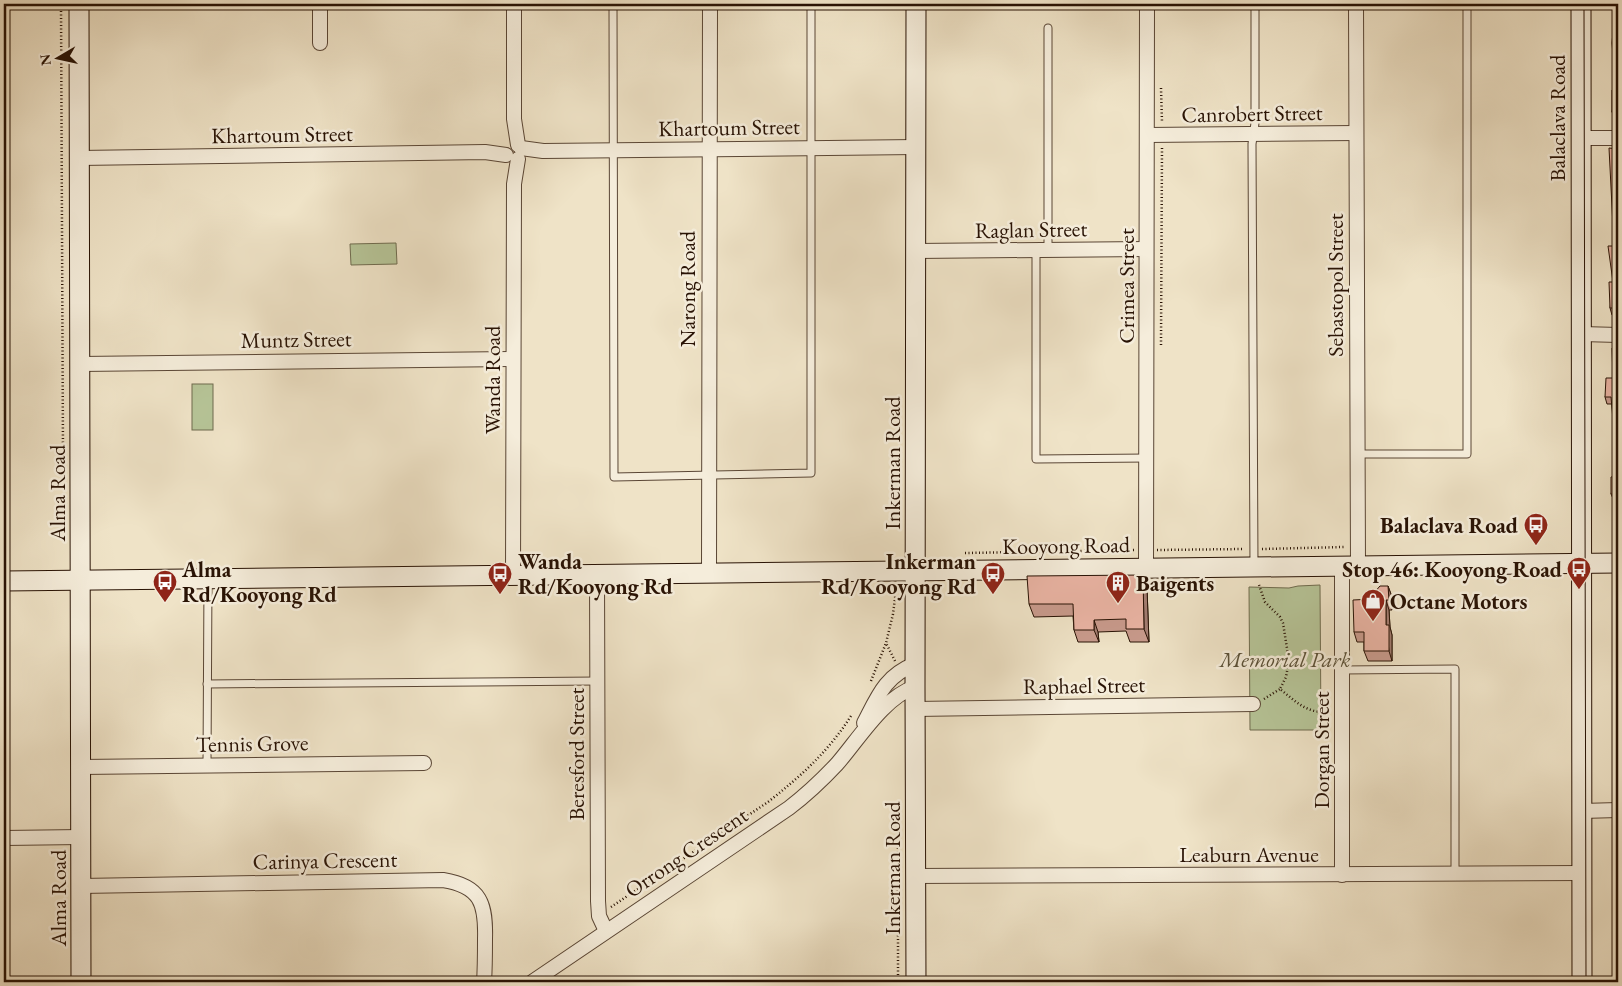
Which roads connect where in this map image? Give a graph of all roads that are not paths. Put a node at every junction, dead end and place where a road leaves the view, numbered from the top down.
1 (79, 4) edge
2 (320, 4) edge
3 (514, 4) edge
4 (613, 4) edge
5 (710, 4) edge
6 (811, 4) edge
7 (916, 4) edge
8 (1148, 4) edge
9 (1255, 4) edge
10 (1356, 4) edge
11 (1467, 4) edge
12 (1581, 4) edge
13 (1048, 28) dead end
14 (320, 43) dead end
15 (1356, 133) junction
16 (1253, 134) junction
17 (1148, 135) junction
18 (1581, 138) junction
19 (1618, 138) edge
20 (811, 147) junction
21 (916, 147) junction
22 (709, 149) junction
23 (612, 150) junction
24 (514, 152) junction
25 (79, 158) junction
26 (1042, 249) junction
27 (1146, 249) junction
28 (916, 251) junction
29 (1582, 334) junction
30 (1618, 335) edge
31 (513, 358) junction
32 (80, 364) junction
33 (1357, 454) junction
34 (1148, 458) junction
35 (708, 475) junction
36 (1582, 563) junction
37 (1618, 563) edge
38 (1254, 566) junction
39 (1350, 566) junction
40 (1146, 568) junction
41 (916, 571) junction
42 (708, 574) junction
43 (597, 575) junction
44 (513, 576) junction
45 (208, 579) junction
46 (80, 580) junction
47 (4, 581) edge
48 (915, 664) junction
49 (1342, 670) junction
50 (598, 681) junction
51 (207, 684) junction
52 (914, 687) junction
53 (1253, 704) road end
54 (915, 709) junction
55 (854, 744) junction
56 (424, 763) dead end
57 (207, 764) junction
58 (81, 767) junction
59 (1618, 810) edge
60 (1582, 811) junction
61 (81, 837) junction
62 (4, 838) edge
63 (1582, 873) junction
64 (1455, 874) junction
65 (1342, 875) junction
66 (916, 876) junction
67 (81, 886) junction
68 (606, 931) junction
69 (81, 982) edge
70 (484, 982) edge
71 (532, 982) edge
72 (916, 982) edge
73 (1582, 982) edge

1 - 25 street, Alma Road
2 - 14 street
3 - 24 street, Wanda Road
4 - 23 lane
5 - 22 street, Narong Road
6 - 20 lane
7 - 21 street, Inkerman Road
8 - 17 street, Crimea Street
9 - 16 lane
10 - 15 street, Sebastopol Street
11 - 33 lane
12 - 18 street, Balaclava Road
13 - 26 lane
15 - 16 street, Canrobert Street
15 - 33 street, Sebastopol Street
16 - 17 street, Canrobert Street
16 - 38 lane
17 - 27 street, Crimea Street
18 - 19 street
18 - 29 street, Balaclava Road
20 - 21 street, Khartoum Street
20 - 22 street, Khartoum Street
20 - 35 lane
21 - 28 street, Inkerman Road
22 - 23 street, Khartoum Street
22 - 35 street, Narong Road
23 - 24 street, Khartoum Street
23 - 35 lane
24 - 25 street, Khartoum Street
24 - 31 street, Wanda Road
25 - 32 street, Alma Road
26 - 27 street, Raglan Street
26 - 28 street, Raglan Street
26 - 34 lane
27 - 34 street, Crimea Street
28 - 41 street, Inkerman Road
29 - 30 street
29 - 36 street, Balaclava Road
31 - 32 street, Muntz Street
31 - 44 street, Wanda Road
32 - 46 street, Alma Road
33 - 39 street, Sebastopol Street
34 - 40 street, Crimea Street
35 - 42 street, Narong Road
36 - 37 street, Kooyong Road
36 - 39 street, Kooyong Road
36 - 60 street, Balaclava Road
38 - 39 street, Kooyong Road
38 - 40 street, Kooyong Road
39 - 49 street, Dorgan Street
40 - 41 street, Kooyong Road
41 - 42 street, Kooyong Road
41 - 48 street, Inkerman Road
42 - 43 street, Kooyong Road
43 - 44 street, Kooyong Road
43 - 50 street, Beresford Street
44 - 45 street, Kooyong Road
45 - 46 street, Kooyong Road
45 - 51 lane
46 - 47 street, Kooyong Road
46 - 58 street, Alma Road
48 - 52 street, Inkerman Road
48 - 55 street, Orrong Crescent
49 - 64 lane
49 - 65 street, Dorgan Street
50 - 51 lane
50 - 68 street, Beresford Street
51 - 57 lane
52 - 54 street, Inkerman Road
52 - 55 street, Orrong Crescent
53 - 54 street, Raphael Street
54 - 66 street, Inkerman Road
55 - 68 street, Orrong Crescent
56 - 57 street, Tennis Grove
57 - 58 street, Tennis Grove
58 - 61 street, Alma Road
59 - 60 street
60 - 63 street, Balaclava Road
61 - 62 street
61 - 67 street, Alma Road
63 - 64 street, Leaburn Avenue
63 - 73 street, Balaclava Road
64 - 65 street, Leaburn Avenue
65 - 66 street, Leaburn Avenue
66 - 72 street, Inkerman Road
67 - 69 street, Alma Road
67 - 70 street, Carinya Crescent
68 - 71 street, Orrong Crescent

